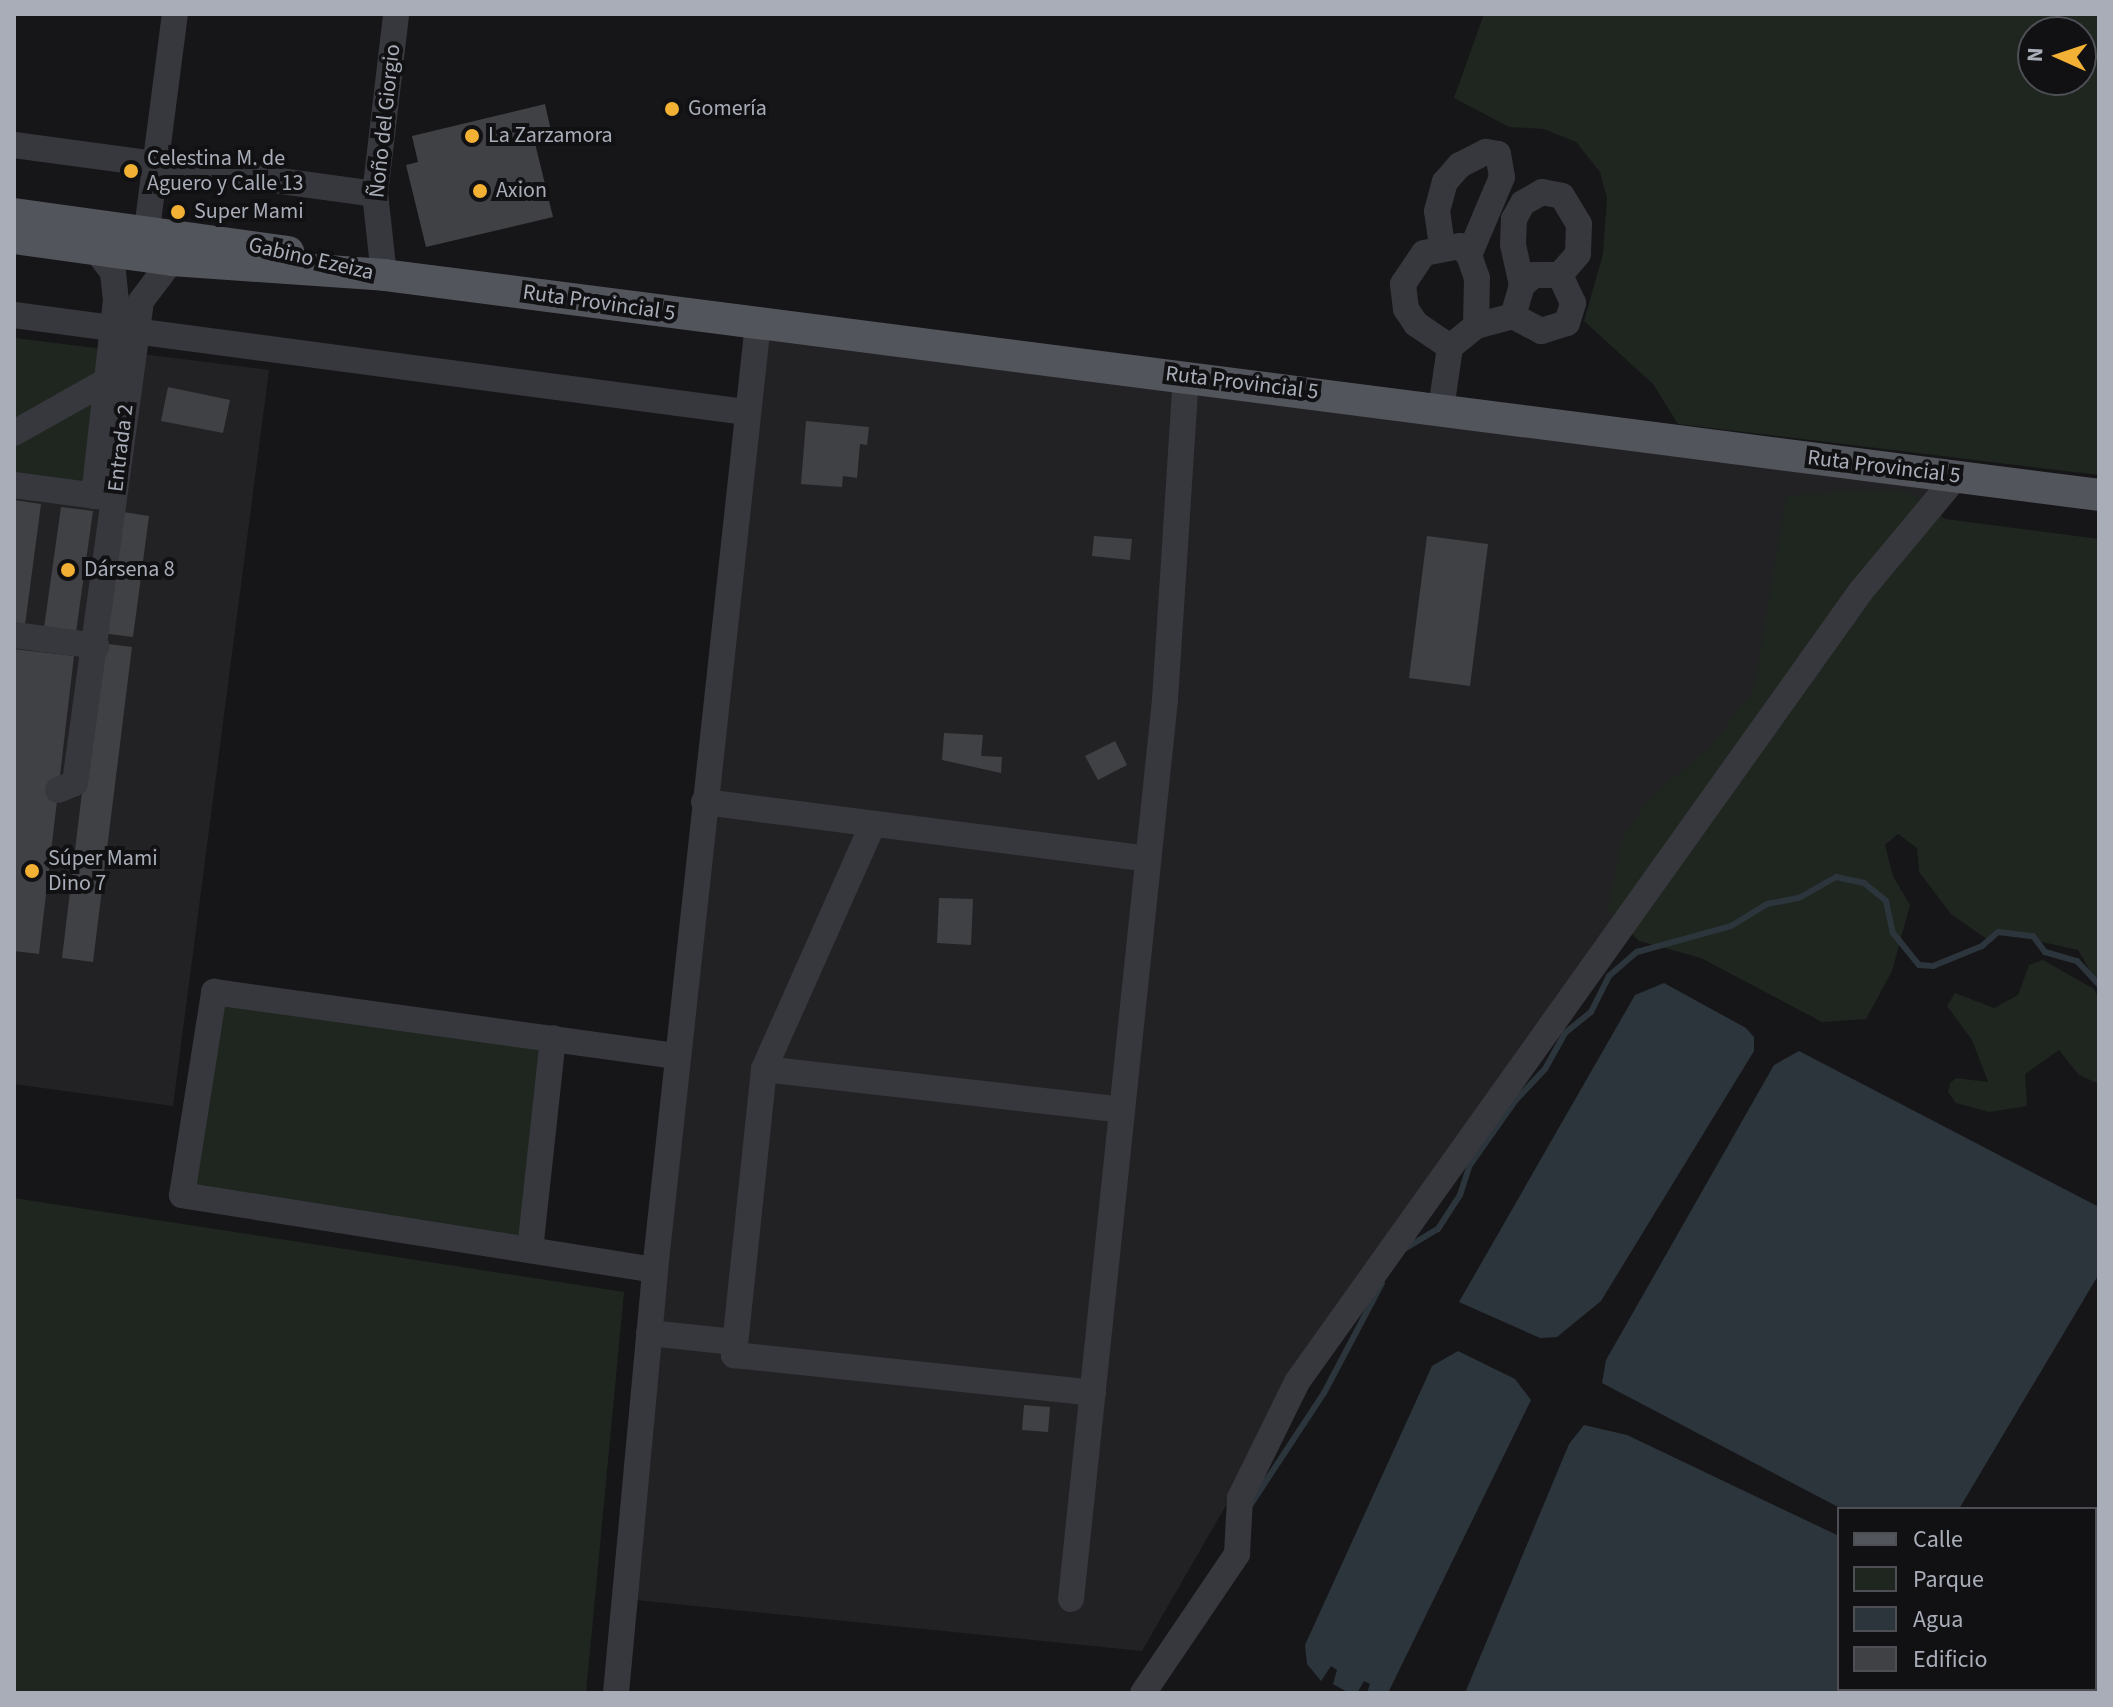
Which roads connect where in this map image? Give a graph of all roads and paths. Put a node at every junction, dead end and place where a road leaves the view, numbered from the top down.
1 (175, 14) edge
2 (396, 14) edge
3 (14, 145) edge
4 (157, 165) junction
5 (1496, 193) junction
6 (375, 194) junction
7 (1523, 203) junction
8 (14, 214) edge
9 (147, 229) junction
10 (14, 238) edge
11 (1442, 246) junction
12 (95, 249) junction
13 (172, 260) junction
14 (1473, 267) junction
15 (384, 275) junction
16 (1560, 275) junction
17 (1520, 278) junction
18 (14, 315) edge
19 (1513, 316) junction
20 (758, 323) junction
21 (1476, 326) junction
22 (124, 330) junction
23 (1450, 347) junction
24 (131, 367) junction
25 (1192, 377) junction
26 (107, 381) junction
27 (1441, 409) junction
28 (745, 412) junction
29 (14, 433) edge
30 (1956, 477) junction
31 (14, 485) edge
32 (2099, 495) edge
33 (104, 497) junction
34 (14, 635) edge
35 (96, 646) junction
36 (58, 790) dead end
37 (704, 802) junction
38 (873, 824) junction
39 (1148, 859) junction
40 (553, 1038) junction
41 (677, 1056) junction
42 (764, 1069) junction
43 (1122, 1110) junction
44 (530, 1250) junction
45 (655, 1270) junction
46 (649, 1333) junction
47 (735, 1342) junction
48 (1093, 1393) junction
49 (1071, 1599) dead end
50 (616, 1693) edge
51 (1143, 1693) edge

1 - 4 street
2 - 6 street, Ñoño del Giorgio
3 - 4 street
4 - 6 street
4 - 9 street
5 - 7 street
5 - 11 street
5 - 14 street
6 - 15 street, Ñoño del Giorgio
7 - 16 street
7 - 17 street
8 - 9 main road, Gabino Ezeiza
9 - 15 main road, Gabino Ezeiza
10 - 12 main road, Gabino Ezeiza
11 - 14 street
11 - 23 street
12 - 13 main road, Gabino Ezeiza
12 - 22 street, Entrada 2
13 - 15 main road, Gabino Ezeiza
13 - 22 street, Entrada 2
14 - 17 street
14 - 21 street
15 - 20 main road, Ruta Provincial 5
16 - 17 street
16 - 19 street
17 - 19 street
18 - 22 street
19 - 21 street
20 - 25 main road, Ruta Provincial 5
20 - 28 street
21 - 23 street
22 - 24 street, Entrada 2
22 - 26 street, Entrada 2
22 - 28 street
23 - 27 street
24 - 26 street
24 - 33 street, Entrada 2
25 - 27 main road, Ruta Provincial 5
25 - 39 street
26 - 29 street
26 - 33 street, Entrada 2
27 - 30 main road, Ruta Provincial 5
28 - 37 street
30 - 32 main road, Ruta Provincial 5
30 - 51 street
31 - 33 street
33 - 35 street, Entrada 2
34 - 35 street
35 - 36 street, Entrada 2
37 - 38 street
37 - 41 street
38 - 39 street
38 - 42 street
39 - 43 street
40 - 41 street
40 - 44 street
40 - 44 street
41 - 45 street
42 - 43 street
42 - 47 street
43 - 48 street
44 - 45 street
45 - 46 street
46 - 47 street
46 - 50 street
47 - 48 street
48 - 49 street

